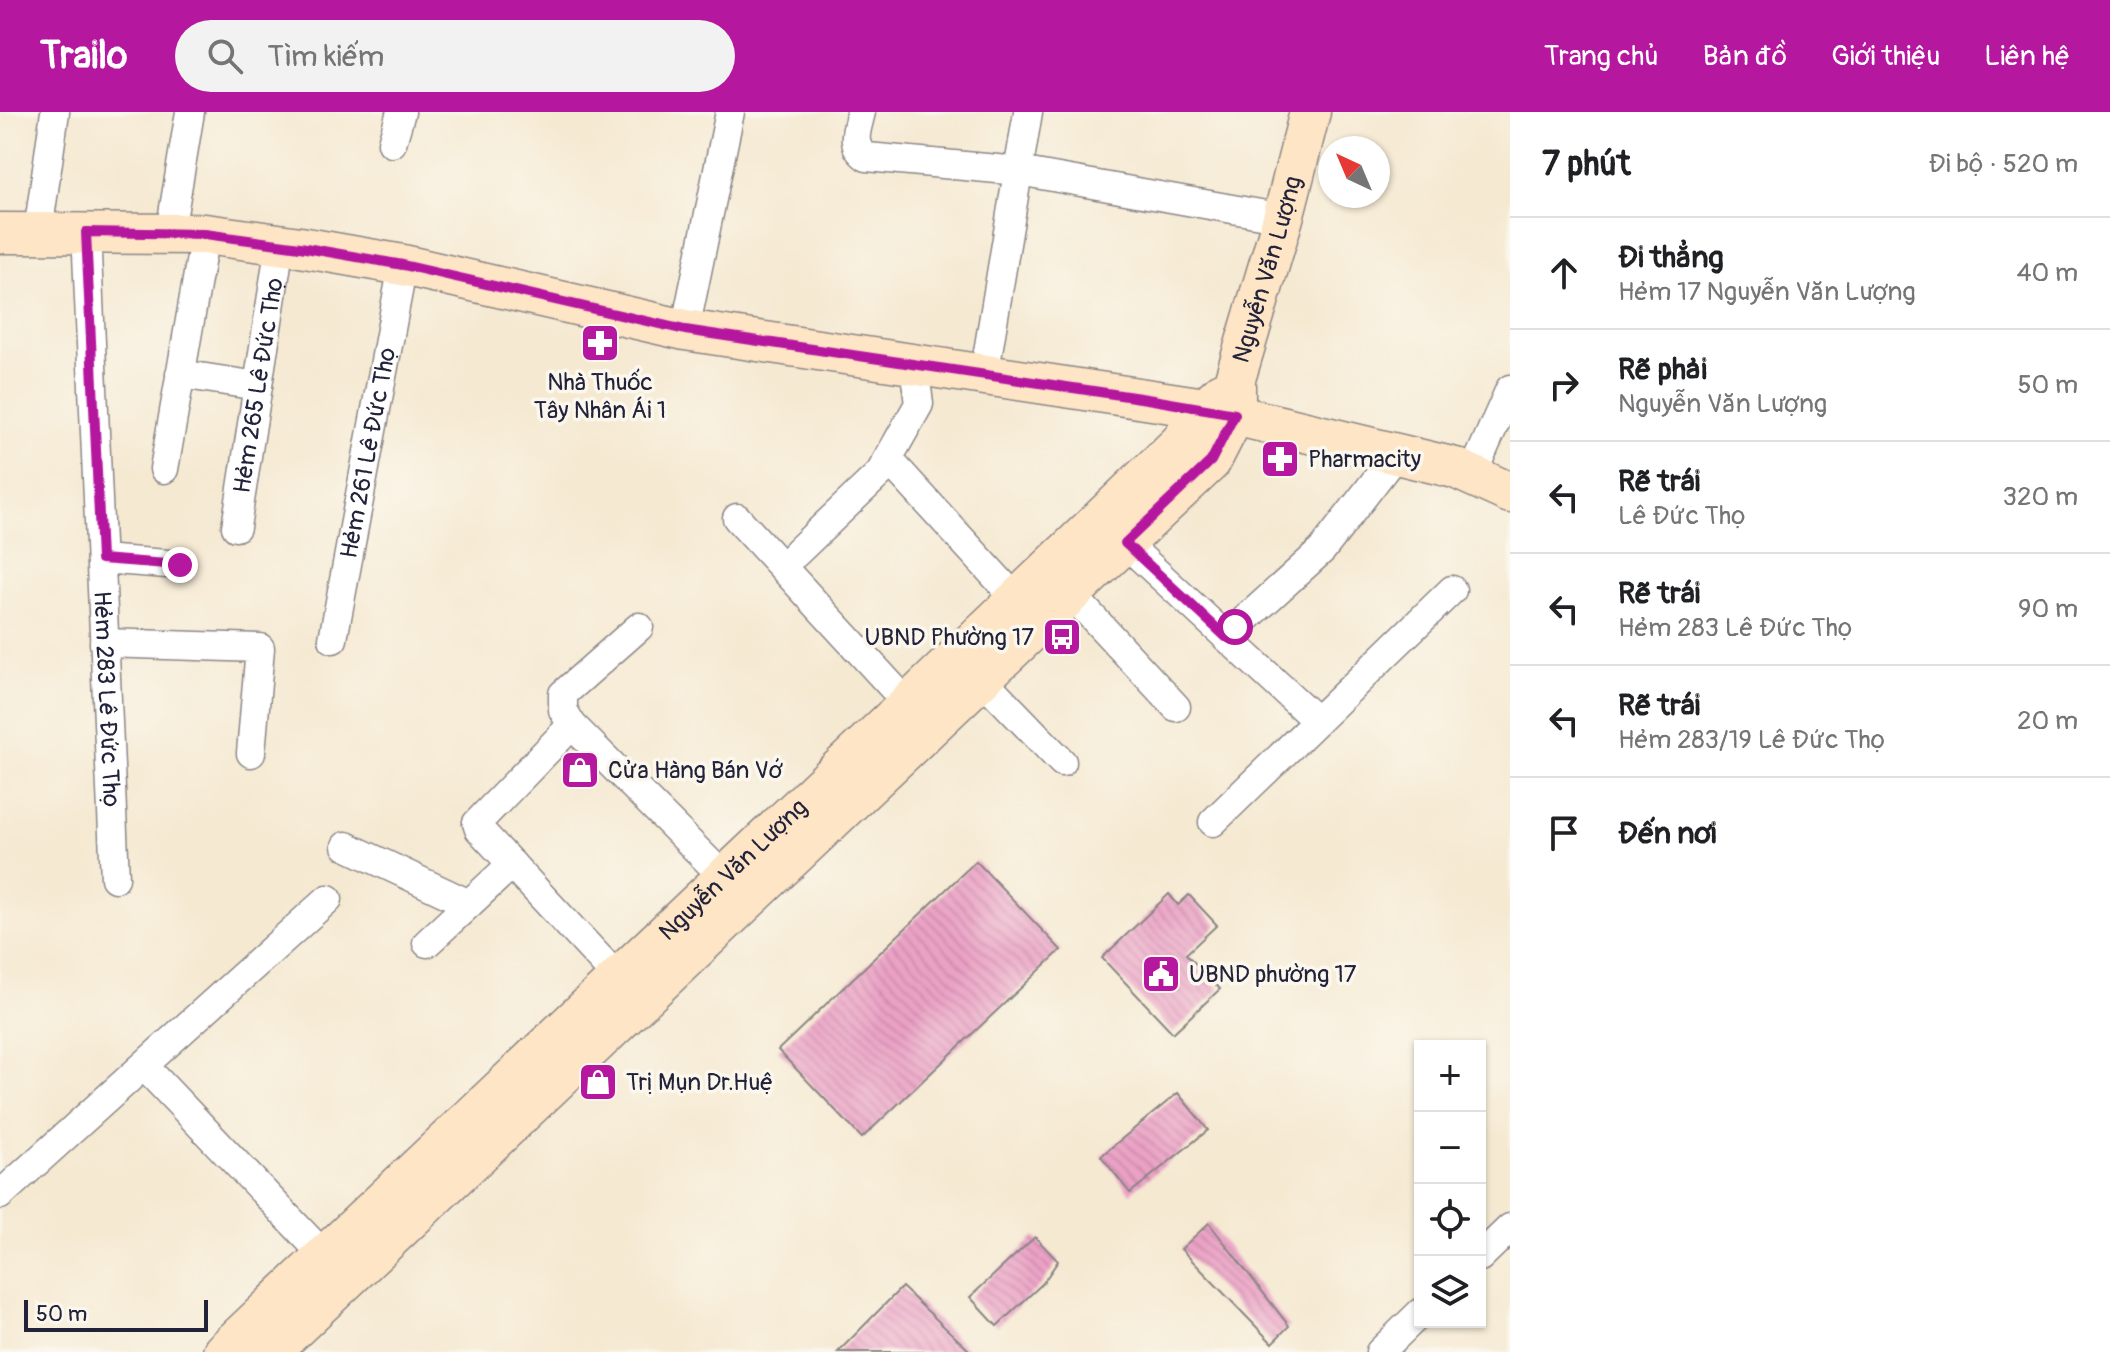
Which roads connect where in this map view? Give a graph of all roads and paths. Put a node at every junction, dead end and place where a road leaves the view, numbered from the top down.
1 (55, 112) edge
2 (190, 112) edge
3 (401, 112) edge
4 (730, 112) edge
5 (861, 112) edge
6 (1028, 112) edge
7 (1310, 112) edge
8 (392, 143) dead end
9 (1019, 171) junction
10 (1283, 218) junction
11 (19, 232) edge
12 (86, 232) junction
13 (188, 233) junction
14 (280, 244) junction
15 (403, 265) junction
16 (685, 330) junction
17 (914, 365) junction
18 (180, 374) junction
19 (984, 376) junction
20 (258, 386) junction
21 (1510, 389) edge
22 (1225, 400) junction
23 (1397, 453) junction
24 (889, 460) junction
25 (164, 469) dead end
26 (1472, 475) junction
27 (1510, 493) edge
28 (737, 518) dead end
29 (236, 527) dead end
30 (1125, 543) junction
31 (795, 554) dead end
32 (101, 559) junction
33 (180, 565) dead end
34 (1452, 590) dead end
35 (1071, 594) junction
36 (1017, 600) junction
37 (639, 627) dead end
38 (1226, 637) junction
39 (333, 639) dead end
40 (104, 643) junction
41 (982, 679) junction
42 (908, 704) junction
43 (1176, 707) dead end
44 (1317, 721) junction
45 (572, 725) junction
46 (251, 753) dead end
47 (1062, 762) dead end
48 (1213, 822) dead end
49 (346, 846) dead end
50 (512, 864) junction
51 (115, 878) dead end
52 (725, 878) junction
53 (328, 899) dead end
54 (469, 904) junction
55 (427, 943) dead end
56 (618, 978) junction
57 (144, 1066) junction
58 (0, 1195) edge
59 (1510, 1228) edge
60 (1481, 1256) edge
61 (336, 1268) junction
62 (1414, 1319) edge
63 (223, 1352) edge
64 (270, 1352) edge
65 (1380, 1352) edge

1 - 11 street
2 - 13 street
3 - 8 street
4 - 16 street
5 - 9 street
6 - 9 street
7 - 10 street, Nguyễn Văn Lượng
9 - 10 street
9 - 19 street
10 - 22 street, Nguyễn Văn Lượng
11 - 12 street
12 - 13 street
12 - 32 street, Hẻm 283 Lê Đức Thọ
13 - 14 street
13 - 18 street
14 - 15 street
14 - 20 street, Hẻm 265 Lê Đức Thọ
15 - 16 street
15 - 39 street, Hẻm 261 Lê Đức Thọ
16 - 17 street
17 - 19 street
17 - 24 street
18 - 20 street
18 - 25 street
19 - 22 street
20 - 29 street, Hẻm 265 Lê Đức Thọ
21 - 26 street
22 - 23 street
22 - 30 street, Nguyễn Văn Lượng
22 - 36 street, Nguyễn Văn Lượng
23 - 26 street
23 - 38 street
24 - 31 street
24 - 36 street
26 - 27 street
28 - 42 street
30 - 35 street, Nguyễn Văn Lượng
30 - 38 street
32 - 33 street
32 - 40 street, Hẻm 283 Lê Đức Thọ
34 - 44 street
35 - 41 street, Nguyễn Văn Lượng
35 - 43 street
36 - 42 street, Nguyễn Văn Lượng
37 - 45 street
38 - 44 street
40 - 46 street
40 - 51 street, Hẻm 283 Lê Đức Thọ
41 - 47 street
41 - 61 street, Nguyễn Văn Lượng
42 - 52 street, Nguyễn Văn Lượng
44 - 48 street
45 - 50 street
45 - 52 street
49 - 54 street
50 - 54 street
50 - 56 street
52 - 56 street, Nguyễn Văn Lượng
53 - 57 street
54 - 55 street
56 - 61 street, Nguyễn Văn Lượng
57 - 58 street
57 - 61 street
59 - 60 street
61 - 63 street, Nguyễn Văn Lượng
61 - 64 street, Nguyễn Văn Lượng
62 - 65 street

